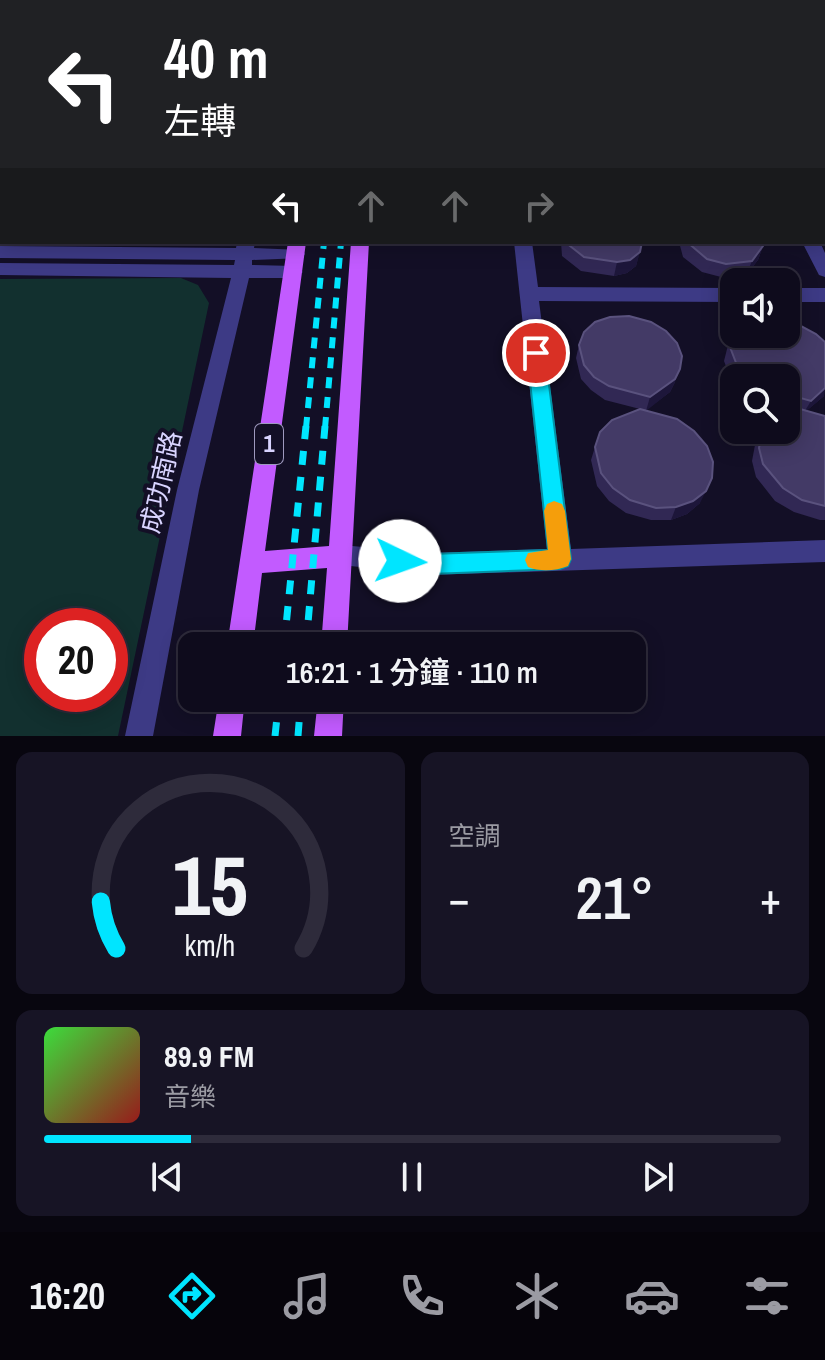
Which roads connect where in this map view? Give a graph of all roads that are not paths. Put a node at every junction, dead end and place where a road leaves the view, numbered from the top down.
1 (360, 244) edge
2 (523, 244) edge
3 (812, 244) edge
4 (0, 252) edge
5 (244, 256) edge
6 (296, 256) edge
7 (0, 269) edge
8 (825, 271) edge
9 (529, 294) junction
10 (720, 295) edge
11 (800, 295) edge
12 (825, 295) edge
13 (825, 551) edge
14 (341, 556) junction
15 (560, 559) junction
16 (252, 563) junction
17 (242, 632) edge
18 (335, 632) edge
19 (230, 712) edge
20 (330, 712) edge
21 (139, 736) edge
22 (227, 736) edge
23 (328, 736) edge

1 - 14 main road
2 - 9 street
3 - 8 street
4 - 5 street
5 - 6 street
5 - 7 street
5 - 21 street, 成功南路
6 - 16 main road, 1
9 - 10 street
9 - 15 street
11 - 12 street
13 - 15 street
14 - 15 street
14 - 16 main road
14 - 18 main road
16 - 17 main road, 1
19 - 22 main road
20 - 23 main road

